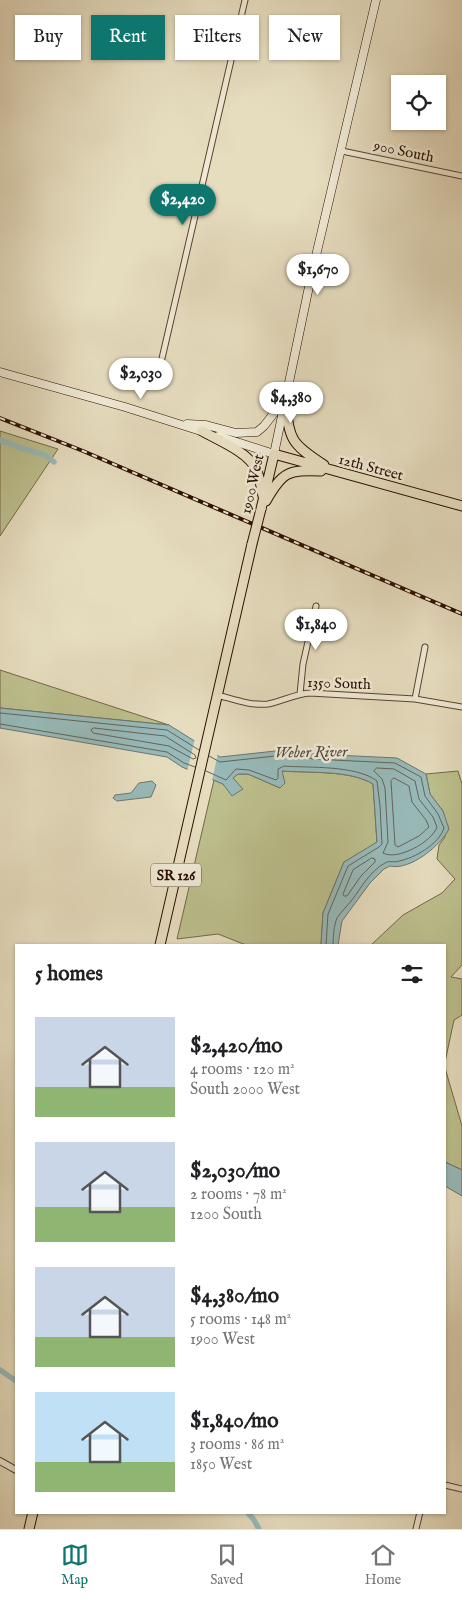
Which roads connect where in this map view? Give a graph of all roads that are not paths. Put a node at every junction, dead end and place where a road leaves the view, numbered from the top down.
1 (246, 0) edge
2 (376, 0) edge
3 (342, 151) junction
4 (462, 176) edge
5 (0, 372) edge
6 (158, 380) dead end
7 (285, 398) junction
8 (176, 423) junction
9 (202, 431) junction
10 (274, 454) junction
11 (335, 471) junction
12 (264, 497) junction
13 (462, 506) edge
14 (260, 510) junction
15 (316, 606) dead end
16 (425, 647) dead end
17 (300, 694) junction
18 (217, 695) junction
19 (415, 699) junction
20 (462, 707) edge
21 (160, 944) edge
22 (0, 1461) edge
23 (15, 1469) edge
24 (446, 1485) edge
25 (462, 1489) edge
26 (33, 1514) edge
27 (420, 1514) edge
28 (29, 1529) edge
29 (416, 1529) edge

1 - 6 street
2 - 3 main road, 1900 West / SR 126
3 - 4 street, 900 South
3 - 7 main road, 1900 West / SR 126
5 - 8 main road
7 - 8 main road
7 - 10 main road, 1900 West / SR 126
7 - 11 main road
8 - 9 main road
9 - 10 main road
9 - 12 main road
10 - 11 main road, 12th Street
10 - 12 main road, 1900 West / SR 126
11 - 13 main road, 12th Street
11 - 14 main road
12 - 14 main road, 1900 West / SR 126
14 - 18 main road, 1900 West / SR 126, bridge
15 - 17 street
16 - 19 street
17 - 18 street, 1350 South
17 - 19 street, 1350 South
18 - 21 main road, 1900 West / SR 126
19 - 20 street, 1350 South
22 - 23 street
24 - 25 street
26 - 28 main road
27 - 29 street

